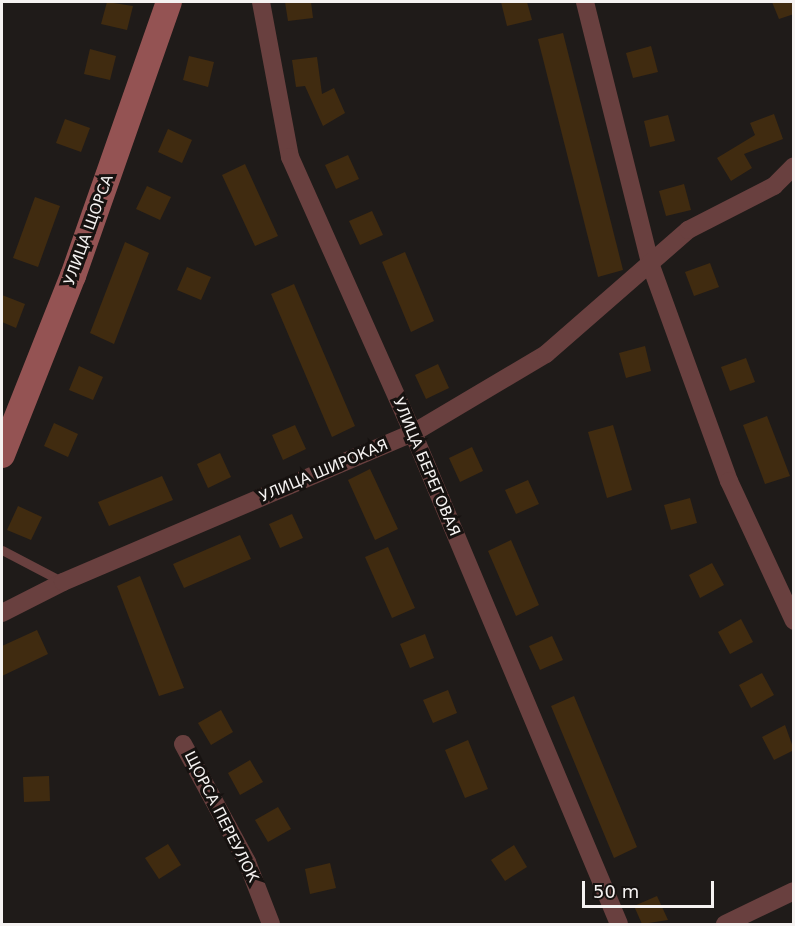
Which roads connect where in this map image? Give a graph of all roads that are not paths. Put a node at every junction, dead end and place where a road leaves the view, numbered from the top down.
1 (169, 2) edge
2 (261, 2) edge
3 (585, 2) edge
4 (794, 166) edge
5 (650, 263) junction
6 (413, 433) junction
7 (2, 454) edge
8 (2, 550) edge
9 (63, 582) junction
10 (2, 613) edge
11 (794, 621) edge
12 (183, 744) dead end
13 (794, 891) edge
14 (271, 924) edge
15 (619, 924) edge
16 (725, 924) edge

1 - 7 street, УЛИЦА ЩОРСА
2 - 6 street, УЛИЦА БЕРЕГОВАЯ
3 - 5 street
4 - 5 street, УЛИЦА ШИРОКАЯ
5 - 6 street, УЛИЦА ШИРОКАЯ
5 - 11 street
6 - 9 street, УЛИЦА ШИРОКАЯ
6 - 15 street, УЛИЦА БЕРЕГОВАЯ
8 - 9 lane
9 - 10 street, УЛИЦА ШИРОКАЯ
12 - 14 street, ЩОРСА ПЕРЕУЛОК
13 - 16 street

